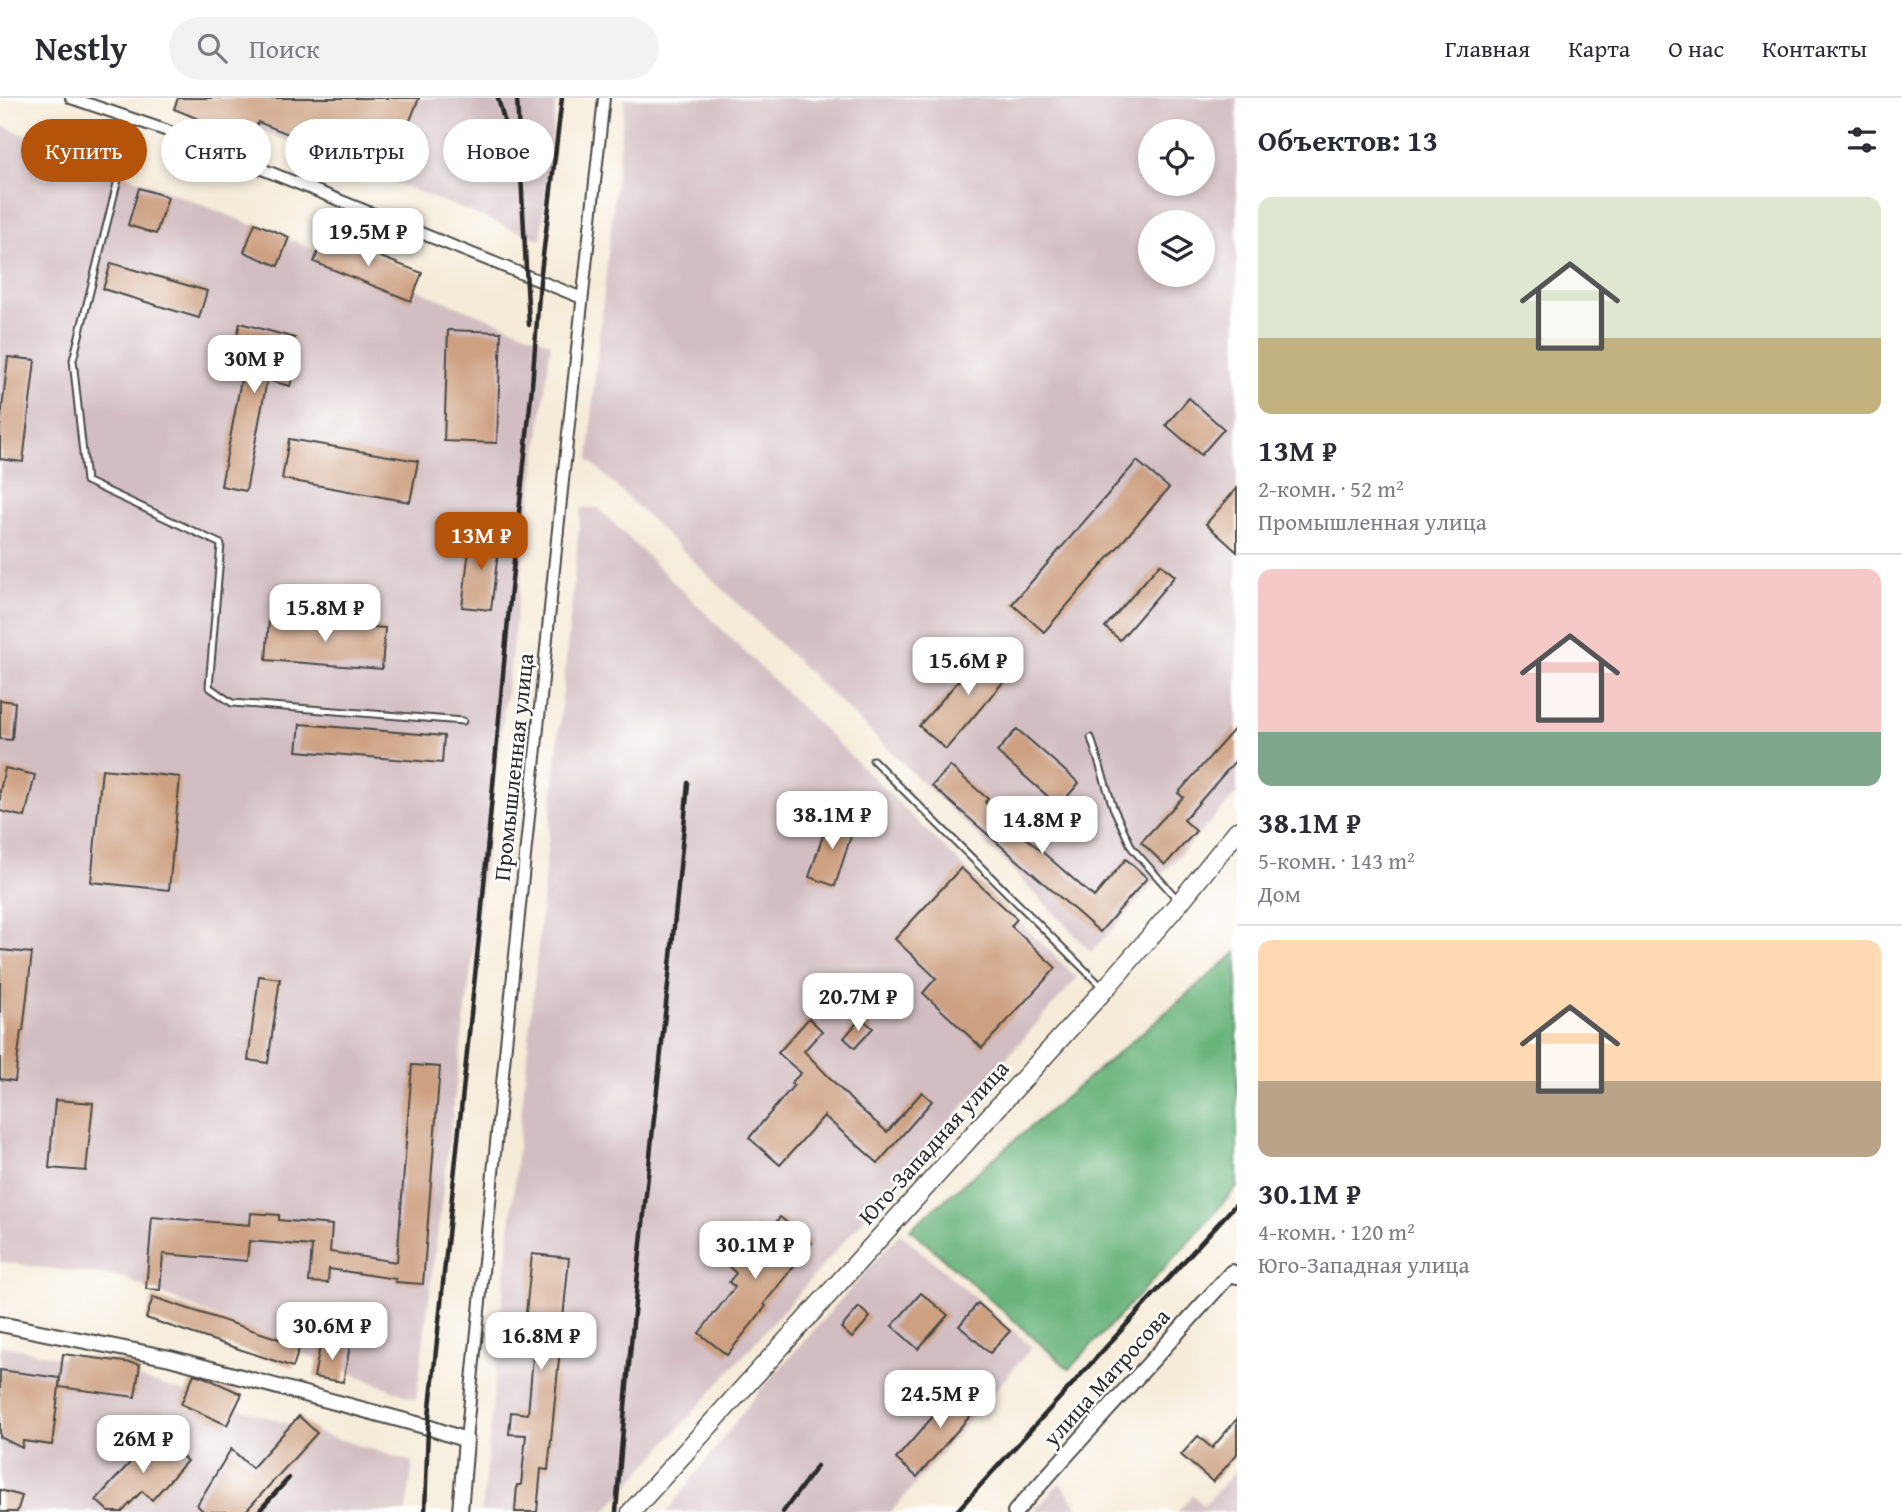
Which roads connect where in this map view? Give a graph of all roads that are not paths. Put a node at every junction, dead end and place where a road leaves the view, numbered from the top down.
1 (71, 98) edge
2 (604, 98) edge
3 (132, 119) edge
4 (147, 124) edge
5 (117, 182) edge
6 (582, 298) junction
7 (463, 721) dead end
8 (1091, 738) dead end
9 (873, 760) dead end
10 (1237, 831) edge
11 (1180, 902) junction
12 (1105, 989) junction
13 (1235, 1271) edge
14 (0, 1324) edge
15 (466, 1440) junction
16 (460, 1512) edge
17 (631, 1512) edge
18 (1015, 1512) edge

1 - 3 street
2 - 6 street, Промышленная улица
4 - 6 street
5 - 7 lane
6 - 15 street, Промышленная улица
8 - 11 lane
9 - 12 lane
10 - 11 main road, Юго-Западная улица
11 - 12 main road, Юго-Западная улица
12 - 17 main road, Юго-Западная улица
13 - 18 street, улица Матросова
14 - 15 street
15 - 16 street

